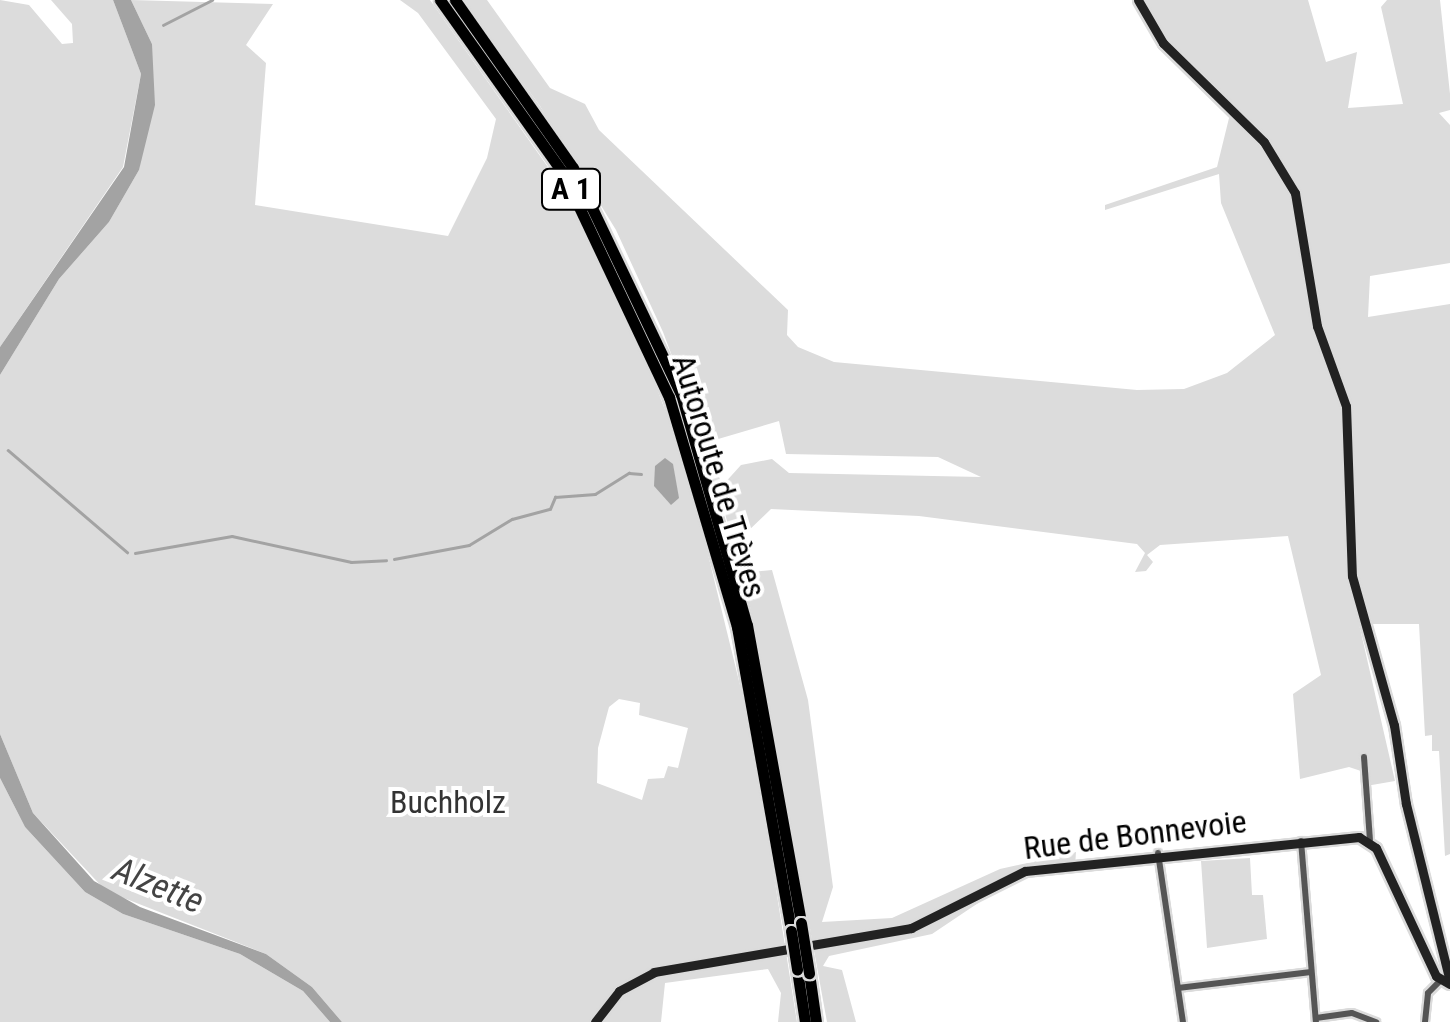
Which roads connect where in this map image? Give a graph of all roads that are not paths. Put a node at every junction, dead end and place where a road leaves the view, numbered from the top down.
1 (440, 0) edge
2 (455, 0) edge
3 (1138, 0) edge
4 (675, 396) junction
5 (1364, 758) dead end
6 (1370, 840) junction
7 (1301, 841) junction
8 (1158, 853) junction
9 (803, 972) junction
10 (1311, 972) junction
11 (1447, 982) edge
12 (1178, 988) junction
13 (1316, 1020) edge
14 (595, 1022) edge
15 (805, 1022) edge
16 (816, 1022) edge
17 (1183, 1022) edge
18 (1376, 1022) edge
19 (1426, 1022) edge

1 - 4 highway, Autoroute de Trèves / A 1
2 - 4 highway, Autoroute de Trèves / A 1
3 - 11 main road
4 - 9 highway, Autoroute de Trèves / A 1, bridge
5 - 6 street
6 - 7 main road, Rue de Bonnevoie
6 - 11 main road
7 - 8 main road, Rue de Bonnevoie
7 - 10 street
8 - 12 street
8 - 14 main road, Rue de Bonnevoie
9 - 15 highway, Autoroute de Trèves / A 1
9 - 16 highway, Autoroute de Trèves / A 1
10 - 12 street
10 - 13 street
11 - 19 street
12 - 17 street
13 - 18 street

